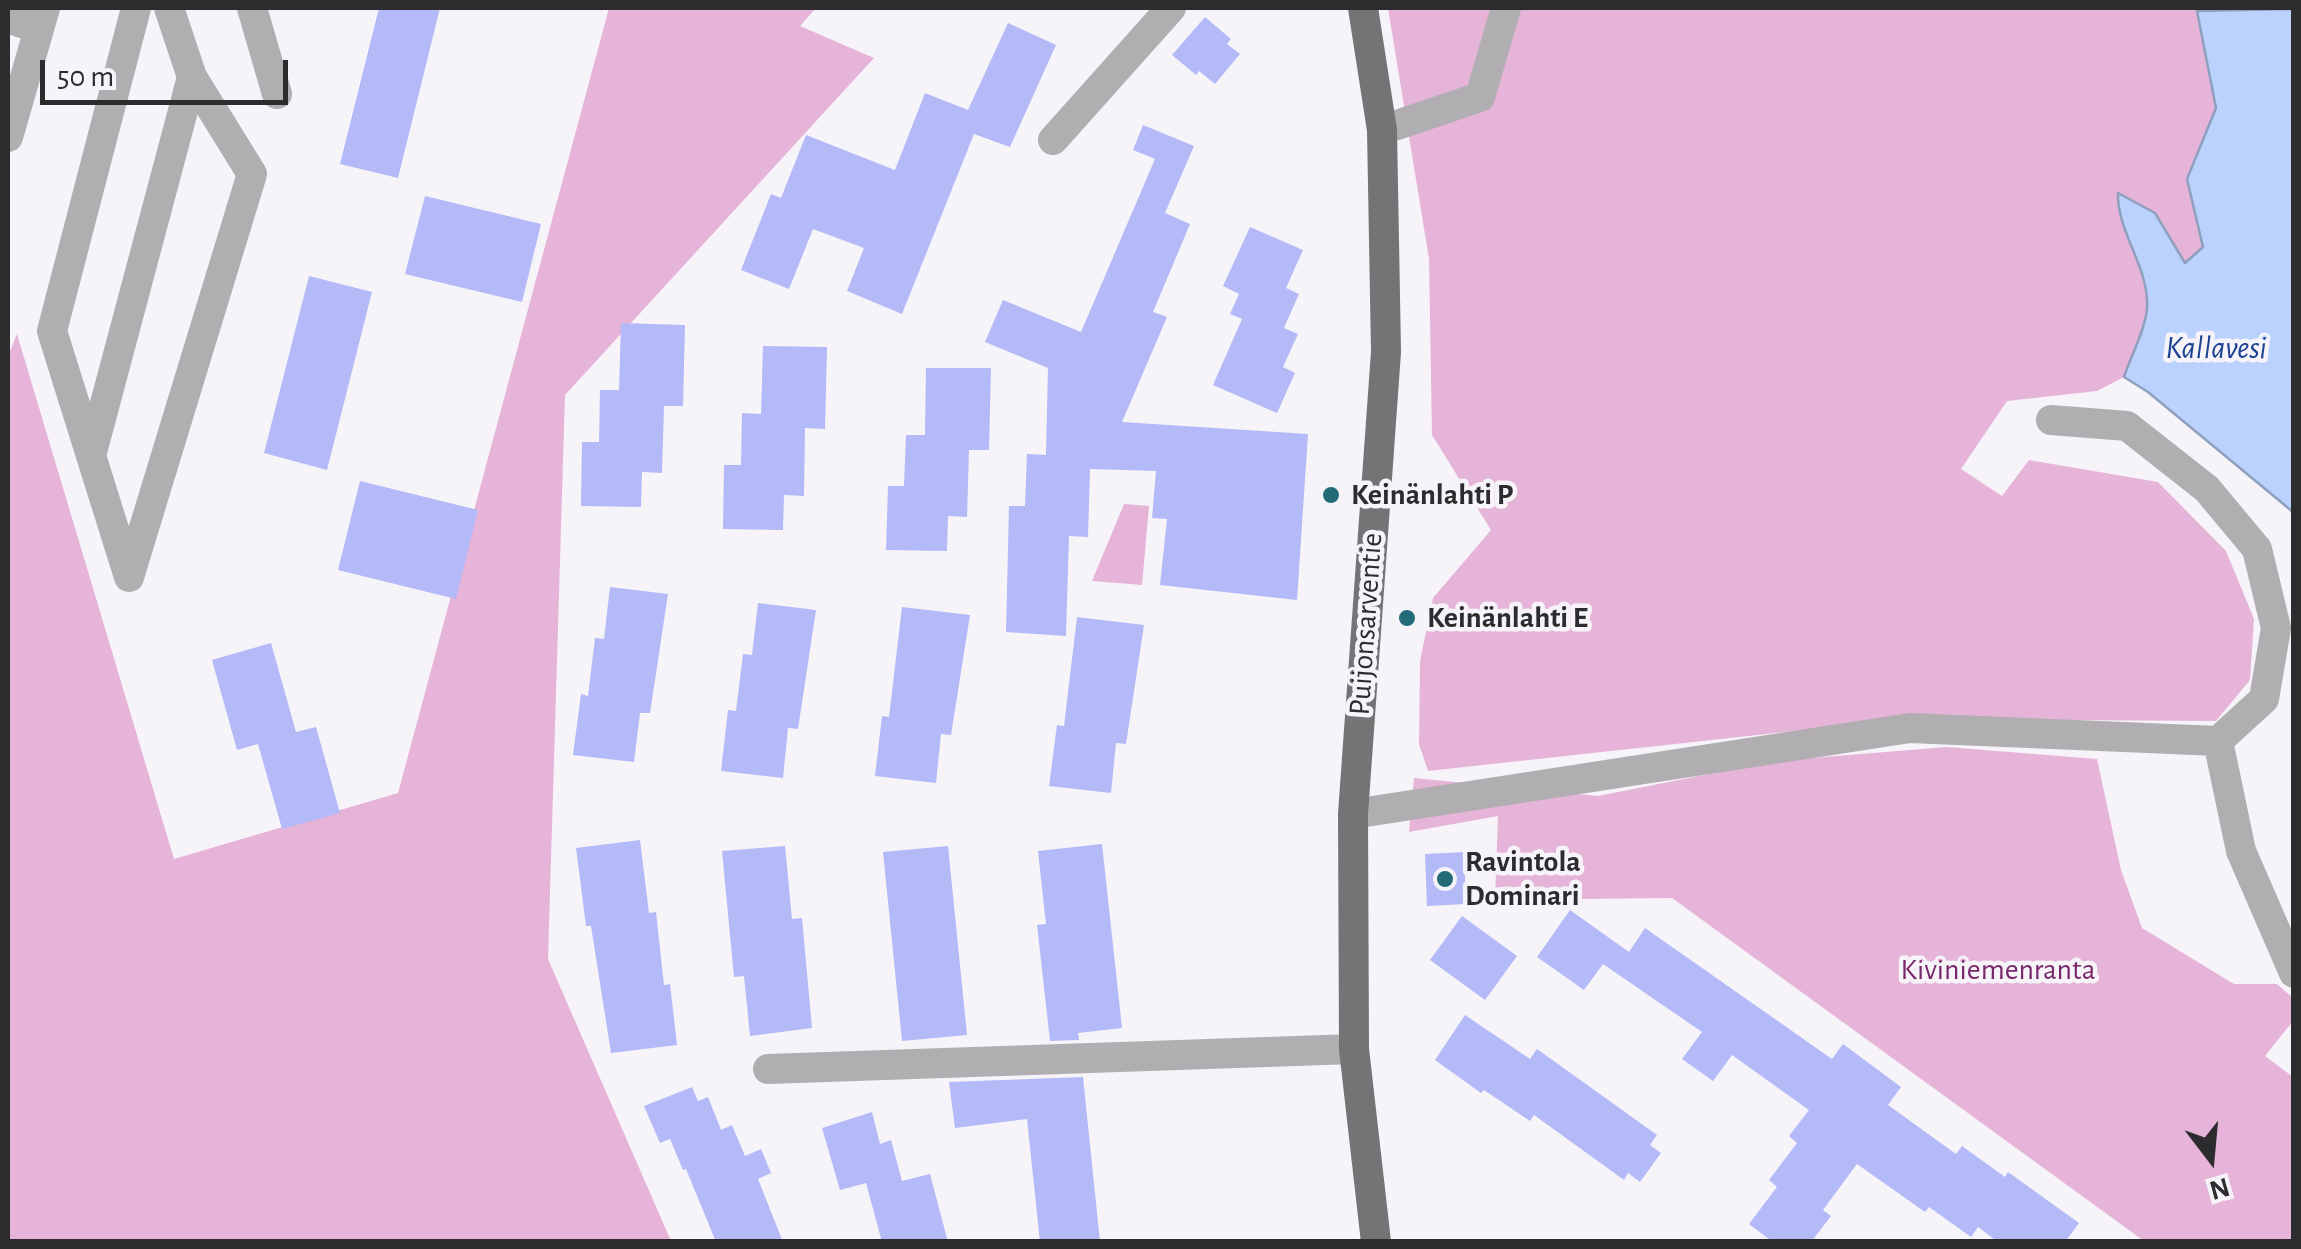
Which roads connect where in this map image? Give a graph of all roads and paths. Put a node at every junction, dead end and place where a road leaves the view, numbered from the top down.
1 (136, 8) edge
2 (169, 8) edge
3 (252, 8) edge
4 (1171, 8) edge
5 (1363, 8) edge
6 (1506, 8) edge
7 (8, 18) edge
8 (42, 18) edge
9 (192, 77) junction
10 (278, 94) dead end
11 (1382, 130) junction
12 (8, 136) edge
13 (1053, 140) dead end
14 (2051, 420) dead end
15 (91, 456) junction
16 (2218, 741) junction
17 (1353, 814) junction
18 (2294, 972) edge
19 (1354, 1049) junction
20 (768, 1069) dead end
21 (1376, 1242) edge

1 - 15 street
2 - 9 street
3 - 10 street
4 - 13 street
5 - 11 main road, Puijonsarventie
6 - 11 street
7 - 8 street
8 - 12 street
9 - 15 street
9 - 15 street
11 - 17 main road, Puijonsarventie
14 - 16 street
16 - 17 street
16 - 18 street
17 - 19 main road, Puijonsarventie
19 - 20 street
19 - 21 main road, Puijonsarventie

